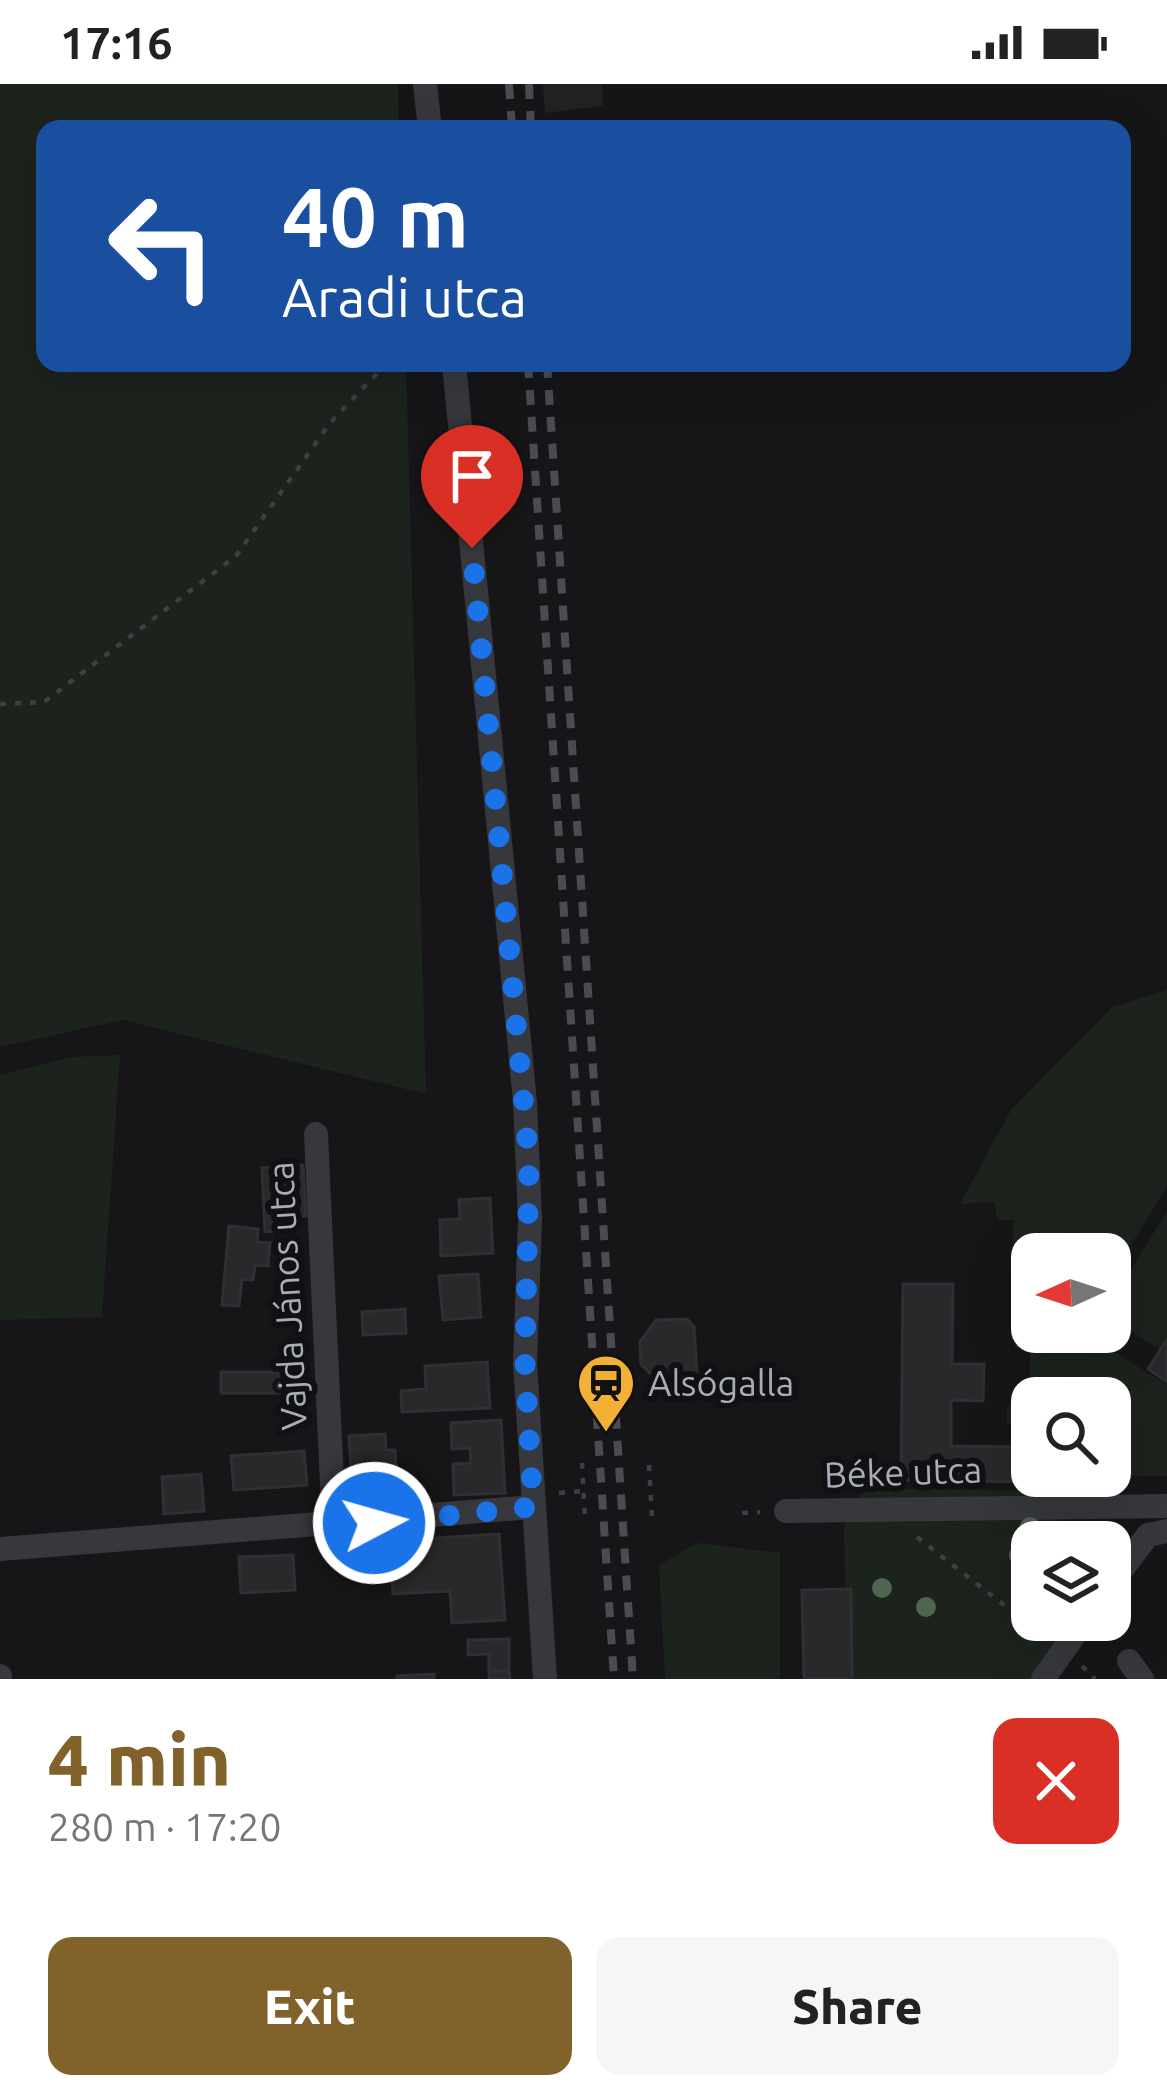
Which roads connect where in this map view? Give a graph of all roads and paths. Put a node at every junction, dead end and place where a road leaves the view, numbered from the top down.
1 (425, 84) edge
2 (429, 120) edge
3 (378, 372) edge
4 (455, 372) edge
5 (0, 704) edge
6 (316, 1134) dead end
7 (582, 1462) dead end
8 (649, 1465) dead end
9 (1167, 1506) edge
10 (533, 1507) junction
11 (874, 1508) junction
12 (786, 1511) dead end
13 (652, 1516) dead end
14 (584, 1519) dead end
15 (334, 1527) junction
16 (1167, 1531) edge
17 (0, 1549) edge
18 (1131, 1557) edge
19 (1070, 1641) edge
20 (1062, 1652) junction
21 (545, 1679) edge
22 (1043, 1679) edge
23 (1095, 1679) edge

1 - 2 street
3 - 5 path
4 - 10 street
6 - 15 street, Vajda János utca
7 - 14 path
8 - 13 path
9 - 11 street, Béke utca
10 - 15 street
10 - 21 street
11 - 12 street, Béke utca
11 - 20 path
15 - 17 street
16 - 18 street
19 - 20 street
20 - 22 street
20 - 23 path

